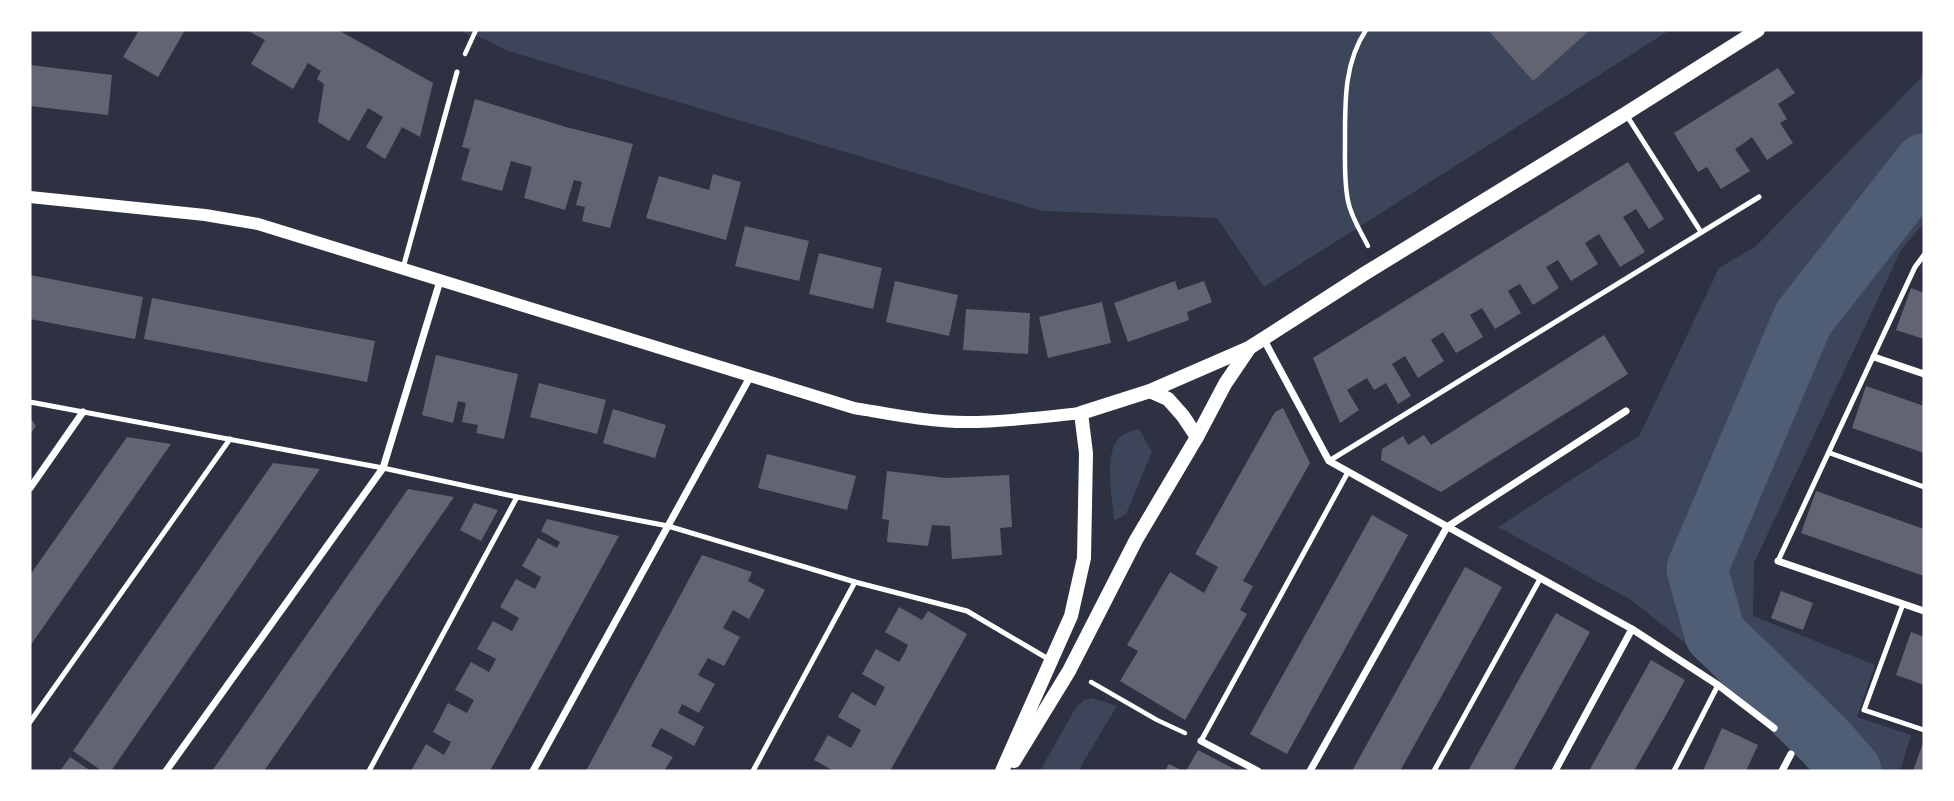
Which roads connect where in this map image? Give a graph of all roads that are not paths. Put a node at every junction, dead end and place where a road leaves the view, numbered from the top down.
1 (1758, 30) edge
2 (457, 72) road end
3 (1625, 114) junction
4 (30, 197) edge
5 (1759, 198) dead end
6 (1701, 232) junction
7 (1924, 256) edge
8 (402, 269) junction
9 (440, 281) junction
10 (1263, 338) junction
11 (1248, 348) junction
12 (1874, 357) junction
13 (1924, 374) edge
14 (750, 377) junction
15 (1150, 391) junction
16 (30, 402) edge
17 (1626, 411) dead end
18 (83, 412) junction
19 (1082, 413) junction
20 (1197, 437) junction
21 (229, 439) junction
22 (1830, 453) junction
23 (1329, 461) junction
24 (383, 468) junction
25 (1348, 472) junction
26 (1924, 487) edge
27 (30, 488) edge
28 (517, 497) junction
29 (668, 526) junction
30 (1447, 527) junction
31 (1778, 561) joint
32 (1541, 579) junction
33 (855, 582) junction
34 (1903, 604) junction
35 (1924, 611) edge
36 (1632, 629) junction
37 (1050, 660) junction
38 (1718, 685) junction
39 (30, 722) edge
40 (1774, 728) dead end
41 (1924, 730) edge
42 (1201, 741) joint
43 (1791, 754) dead end
44 (166, 771) edge
45 (369, 771) edge
46 (533, 771) edge
47 (753, 771) edge
48 (1002, 771) edge
49 (1008, 771) edge
50 (1258, 771) edge
51 (1310, 771) edge
52 (1434, 771) edge
53 (1555, 771) edge
54 (1674, 771) edge
55 (1782, 771) edge

1 - 3 main road
2 - 8 lane
3 - 6 lane
3 - 10 main road
4 - 8 street
5 - 6 lane
6 - 23 lane
7 - 12 lane
8 - 9 street
9 - 14 street
9 - 24 street
10 - 11 main road
10 - 23 street
11 - 15 main road
11 - 20 main road
12 - 13 street
12 - 22 lane
14 - 19 street
14 - 29 street
15 - 19 main road
15 - 20 main road
16 - 18 lane
17 - 30 street
18 - 21 lane
18 - 27 street
19 - 37 main road
20 - 49 main road
21 - 24 lane
21 - 39 lane
22 - 26 lane
22 - 31 lane
23 - 25 street
24 - 28 lane
24 - 44 street
25 - 30 street
25 - 42 lane
28 - 29 lane
28 - 45 lane
29 - 33 lane
29 - 46 street
30 - 32 street
30 - 51 street
31 - 34 street
32 - 36 street
32 - 52 lane
33 - 37 lane
33 - 47 lane
34 - 35 street
34 - 41 lane
36 - 38 street
36 - 53 street
37 - 48 main road
38 - 40 street
38 - 54 lane
42 - 50 street
43 - 55 street

